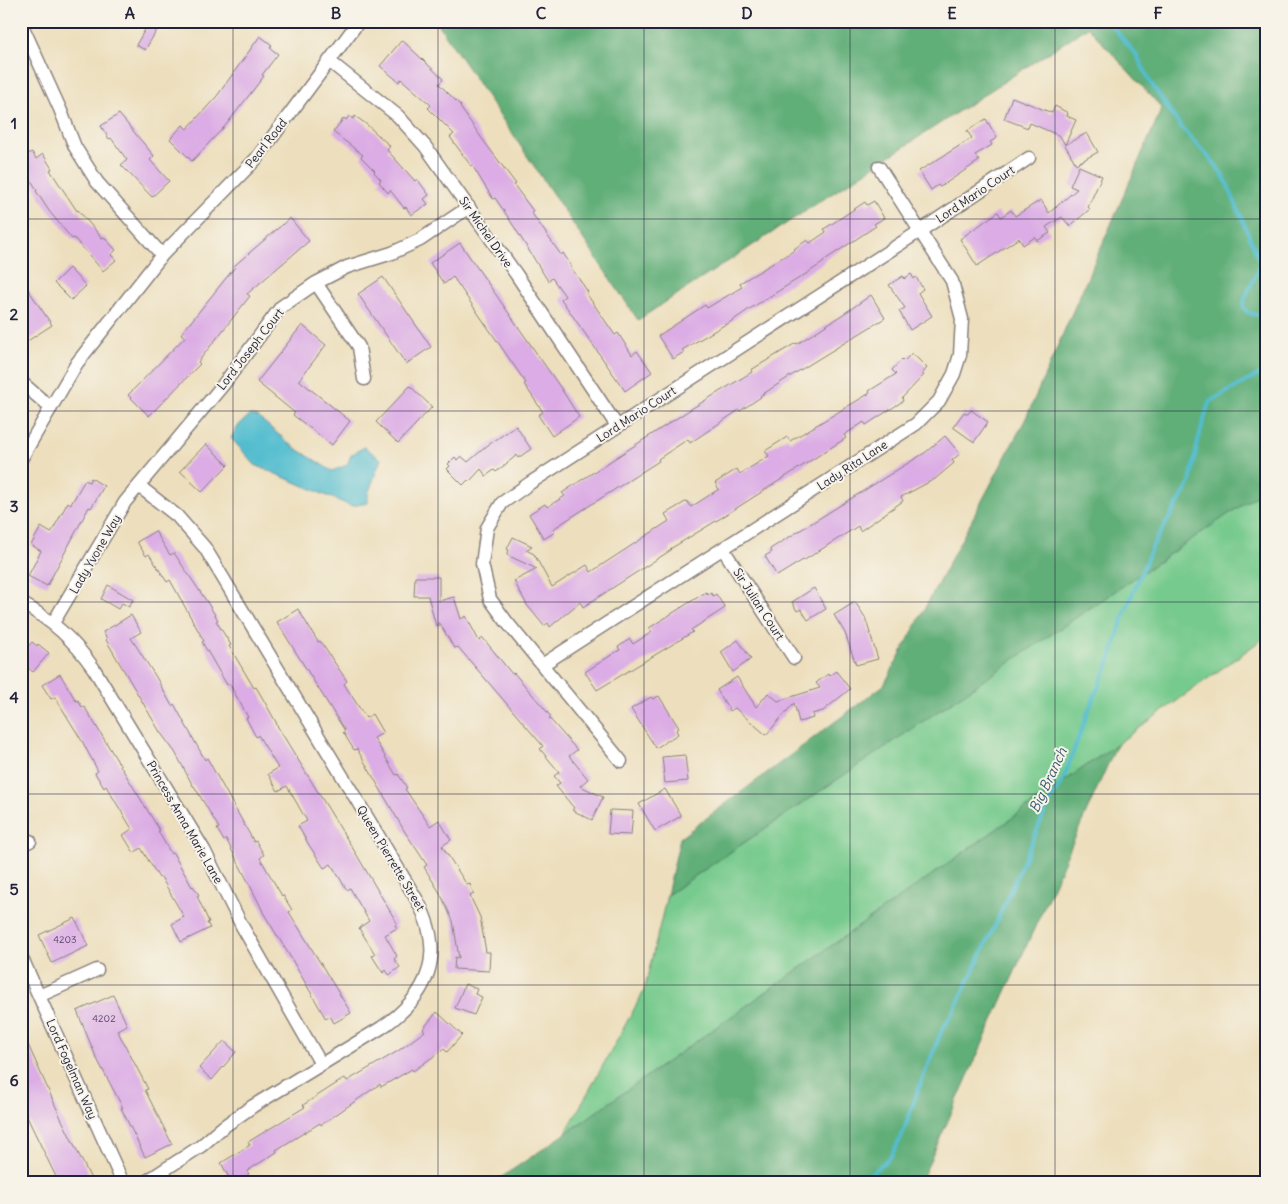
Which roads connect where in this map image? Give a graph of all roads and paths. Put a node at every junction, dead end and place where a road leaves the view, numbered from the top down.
1 (359, 21) edge
2 (21, 23) edge
3 (329, 61) junction
4 (1029, 158) dead end
5 (880, 167) dead end
6 (469, 207) junction
7 (920, 231) junction
8 (162, 255) junction
9 (316, 283) junction
10 (364, 379) dead end
11 (21, 382) edge
12 (51, 408) junction
13 (617, 426) junction
14 (21, 459) edge
15 (138, 486) junction
16 (723, 550) junction
17 (21, 603) edge
18 (53, 623) junction
19 (794, 658) dead end
20 (542, 665) junction
21 (621, 761) dead end
22 (21, 956) edge
23 (97, 970) dead end
24 (39, 996) junction
25 (321, 1064) junction
26 (123, 1183) edge
27 (144, 1183) edge

1 - 3 street, Pearl Road
2 - 8 street
3 - 6 street, Sir Michel Drive
3 - 8 street, Pearl Road
4 - 7 street, Lord Mario Court
5 - 7 street, Lady Rita Lane
6 - 9 street, Lord Joseph Court
6 - 13 street, Sir Michel Drive
7 - 13 street, Lord Mario Court
7 - 16 street, Lady Rita Lane
8 - 12 street, Pearl Road
9 - 10 street
9 - 15 street, Lord Joseph Court
11 - 12 street
12 - 14 street, Pearl Road
13 - 20 street, Lord Mario Court
15 - 18 street, Lady Yvone Way
15 - 25 street, Queen Pierrette Street
16 - 19 street, Sir Julian Court
16 - 20 street, Lady Rita Lane
17 - 18 street, Princess Anna Marie Lane
18 - 25 street, Princess Anna Marie Lane
20 - 21 street, Lord Mario Court
22 - 24 street, Lord Fogelman Way
23 - 24 street
24 - 26 street, Lord Fogelman Way
25 - 27 street, Queen Pierrette Street

